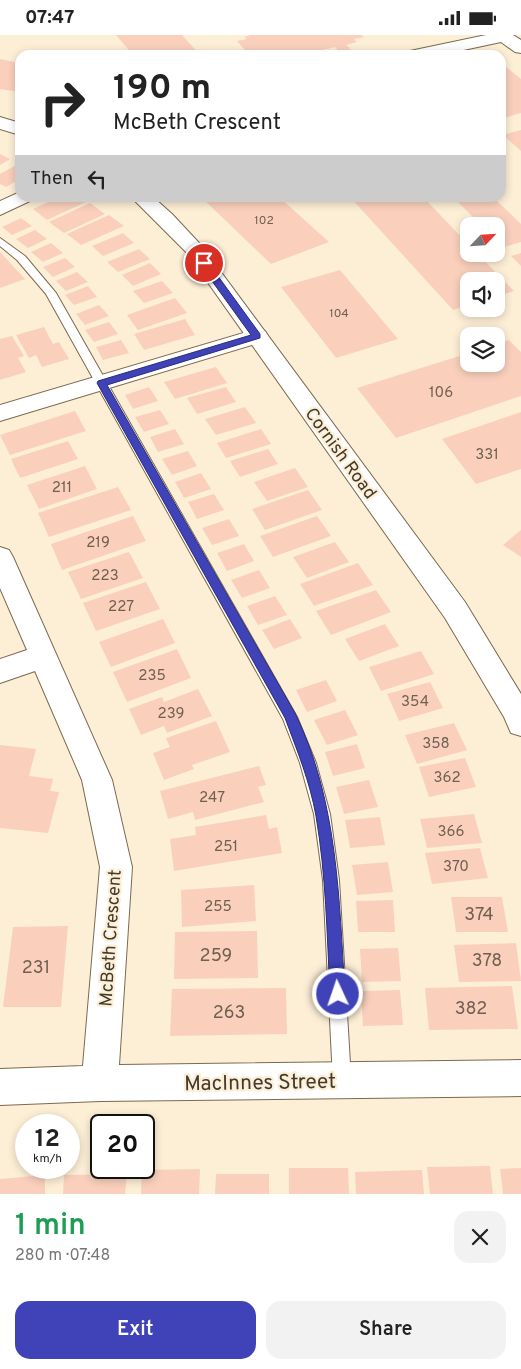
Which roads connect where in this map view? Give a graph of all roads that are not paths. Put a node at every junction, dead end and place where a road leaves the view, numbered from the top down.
1 (521, 48) edge
2 (440, 50) edge
3 (0, 123) edge
4 (15, 128) edge
5 (15, 201) edge
6 (147, 202) edge
7 (0, 209) edge
8 (0, 241) edge
9 (256, 336) junction
10 (102, 383) junction
11 (0, 413) edge
12 (0, 557) edge
13 (44, 656) junction
14 (0, 671) edge
15 (521, 724) edge
16 (521, 1078) edge
17 (342, 1081) junction
18 (100, 1083) junction
19 (0, 1087) edge

1 - 2 street
3 - 4 street
5 - 7 street
6 - 9 street, Cornish Road
8 - 10 lane
9 - 10 street
9 - 15 street, Cornish Road
10 - 11 street
10 - 17 lane
12 - 13 street, McBeth Crescent
13 - 14 street
13 - 18 street, McBeth Crescent
16 - 17 street, MacInnes Street
17 - 18 street, MacInnes Street
18 - 19 street, MacInnes Street

